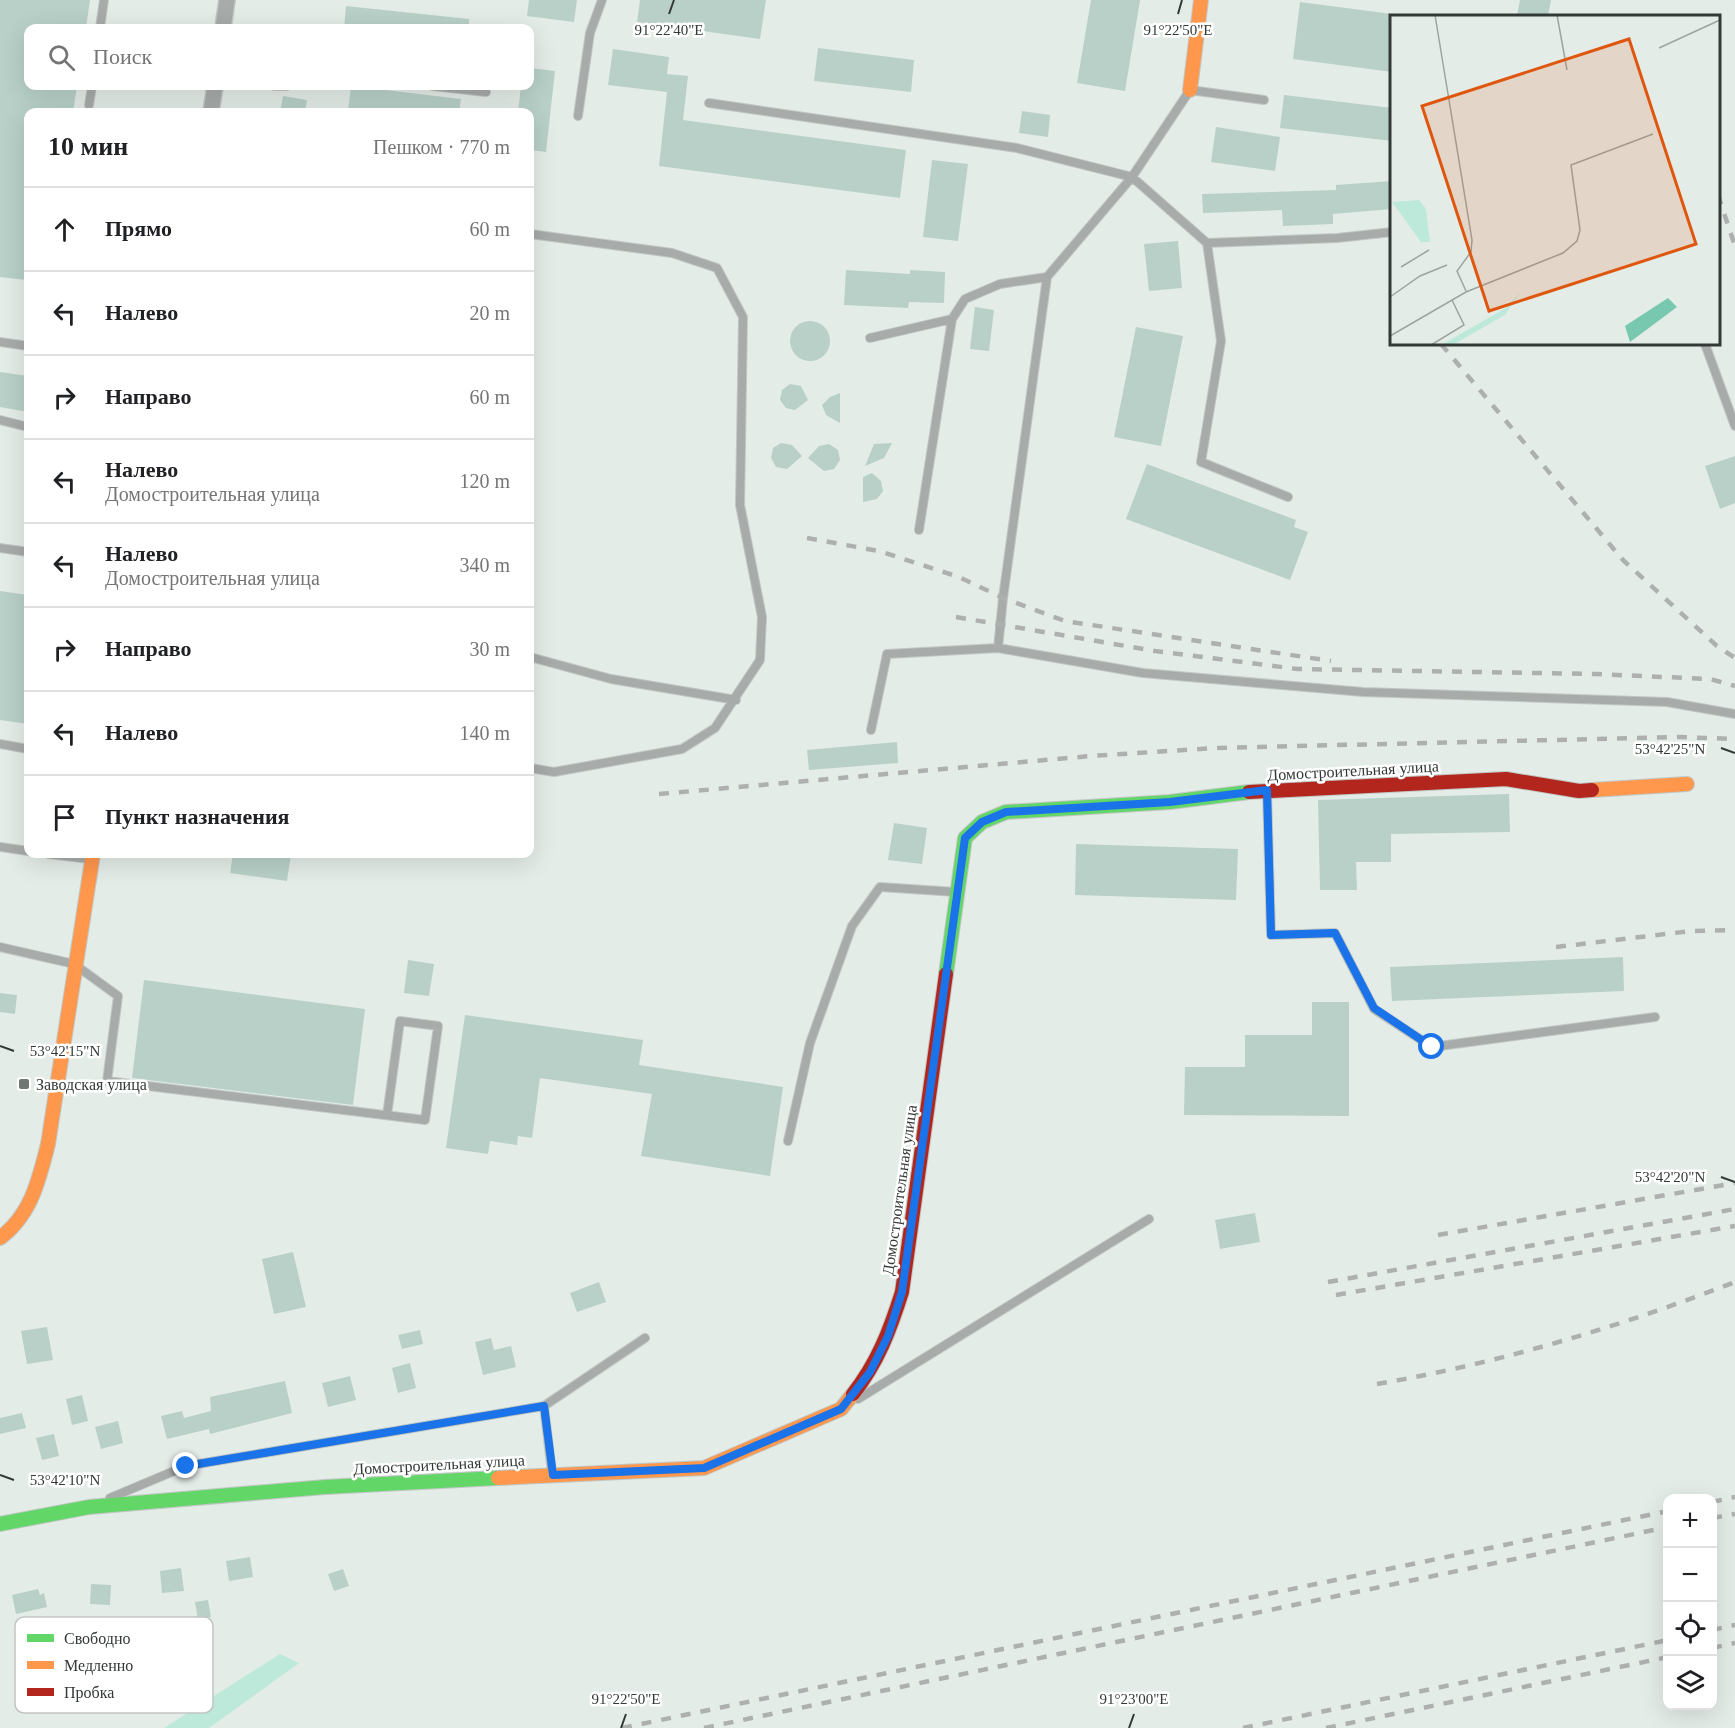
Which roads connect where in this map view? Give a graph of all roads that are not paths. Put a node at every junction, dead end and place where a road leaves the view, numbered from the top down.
1 (104, 0) edge
2 (227, 0) edge
3 (602, 0) edge
4 (1201, 0) edge
5 (101, 24) edge
6 (224, 24) edge
7 (91, 90) edge
8 (214, 90) edge
9 (468, 90) edge
10 (1190, 90) junction
11 (486, 92) dead end
12 (1264, 100) dead end
13 (709, 103) dead end
14 (89, 105) dead end
15 (212, 108) edge
16 (578, 116) dead end
17 (1132, 177) junction
18 (1390, 232) edge
19 (534, 235) edge
20 (1207, 243) junction
21 (1047, 277) junction
22 (952, 319) junction
23 (870, 338) dead end
24 (0, 342) edge
25 (24, 345) edge
26 (1705, 345) edge
27 (0, 420) edge
28 (24, 426) edge
29 (1735, 426) edge
30 (1288, 497) dead end
31 (919, 530) dead end
32 (0, 548) edge
33 (24, 551) edge
34 (999, 648) junction
35 (534, 658) edge
36 (736, 700) junction
37 (1735, 714) edge
38 (871, 730) dead end
39 (0, 744) edge
40 (24, 748) edge
41 (534, 769) edge
42 (1687, 784) dead end
43 (1267, 790) junction
44 (0, 847) edge
45 (24, 850) edge
46 (92, 858) edge
47 (957, 892) junction
48 (0, 947) edge
49 (74, 964) junction
50 (1655, 1017) dead end
51 (387, 1115) junction
52 (788, 1140) dead end
53 (1149, 1219) dead end
54 (0, 1238) edge
55 (645, 1338) dead end
56 (544, 1406) junction
57 (841, 1409) junction
58 (553, 1475) junction
59 (89, 1507) junction
60 (0, 1524) edge

1 - 5 lane
2 - 6 street
3 - 16 lane
4 - 10 street
7 - 14 lane
8 - 15 street
9 - 11 lane
10 - 12 lane
10 - 17 lane
13 - 17 lane
17 - 20 lane
17 - 21 lane
18 - 20 lane
19 - 36 lane
20 - 30 lane
21 - 22 lane
21 - 34 lane
22 - 23 lane
22 - 31 lane
24 - 25 lane
26 - 29 lane
27 - 28 lane
32 - 33 lane
34 - 37 lane
34 - 38 lane
35 - 36 lane
36 - 41 lane
39 - 40 lane
42 - 43 street, Домостроительная улица
43 - 47 street, Домостроительная улица
43 - 50 lane
44 - 45 lane
46 - 49 street
47 - 52 lane
47 - 57 street, Домостроительная улица
48 - 49 lane
49 - 51 lane
49 - 54 street
51 - 51 lane
53 - 57 lane
55 - 56 lane
56 - 58 lane
56 - 59 lane
57 - 58 street, Домостроительная улица
58 - 59 street, Домостроительная улица
59 - 60 street, Домостроительная улица

